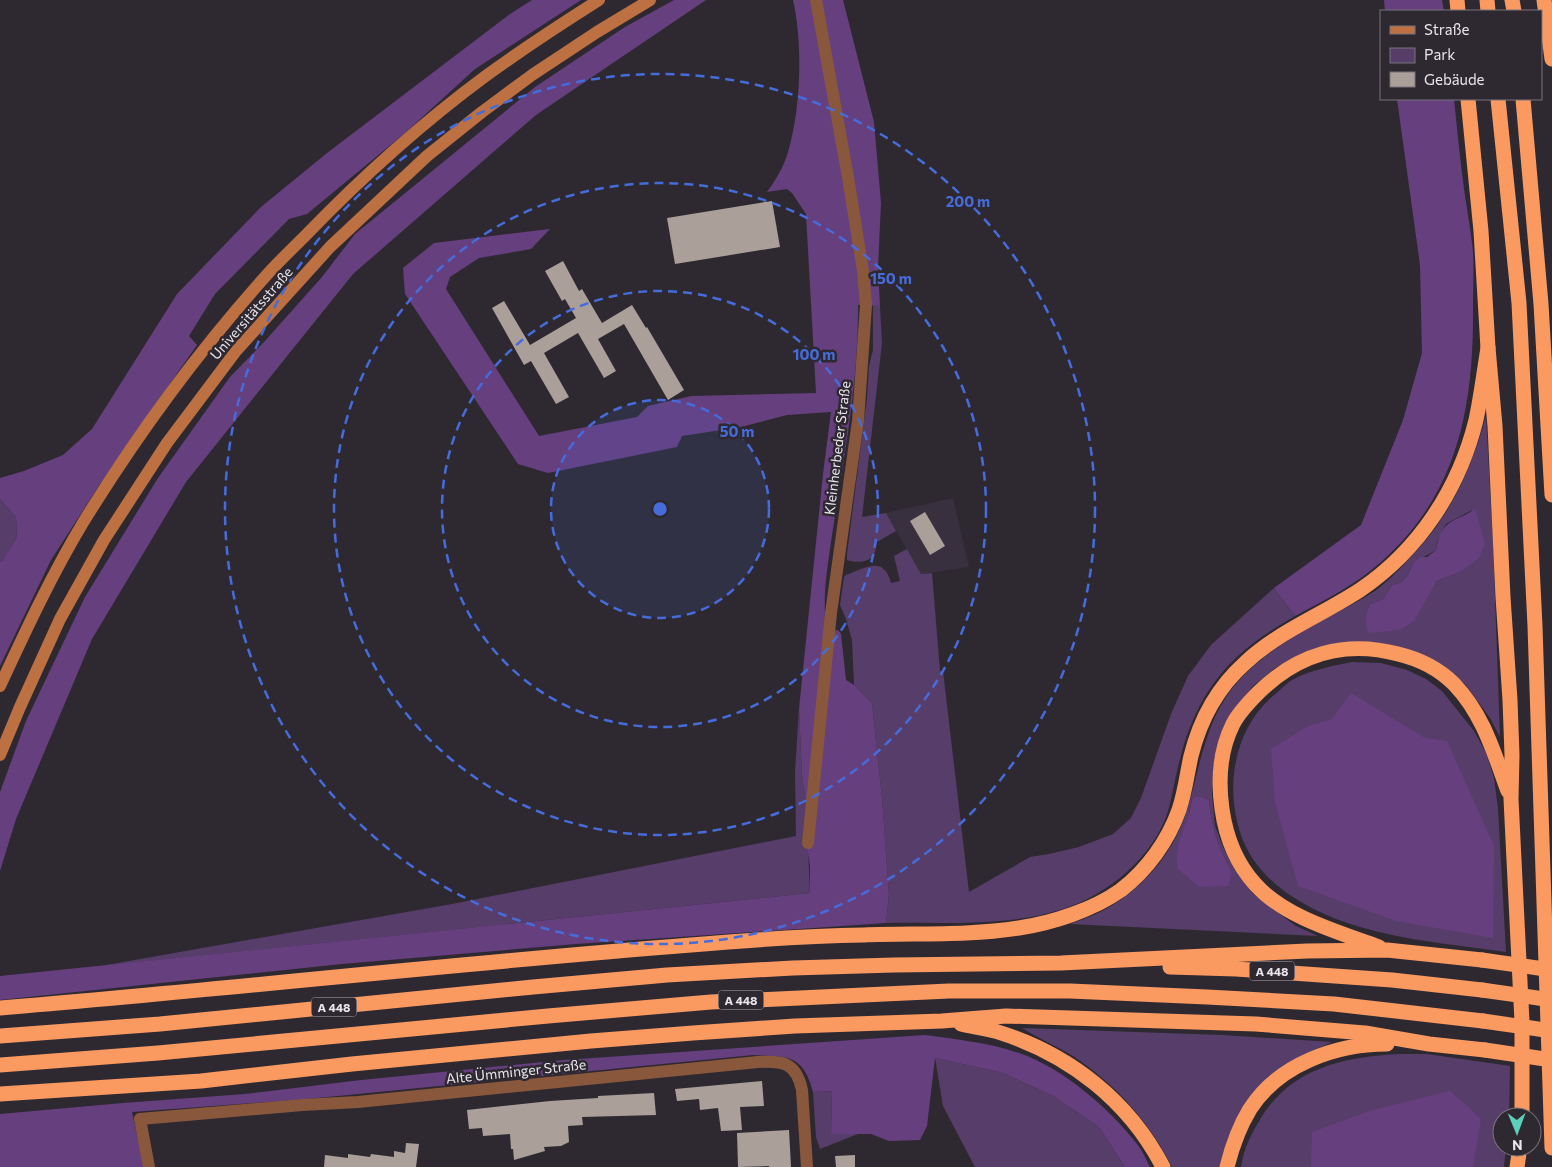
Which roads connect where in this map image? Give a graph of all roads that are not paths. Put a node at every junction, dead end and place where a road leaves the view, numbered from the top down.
1 (599, 0) edge
2 (650, 0) edge
3 (816, 0) edge
4 (1544, 0) edge
5 (1552, 59) edge
6 (1468, 100) edge
7 (1498, 100) edge
8 (1523, 100) edge
9 (1488, 348) junction
10 (1552, 495) edge
11 (0, 686) edge
12 (0, 755) edge
13 (1511, 799) junction
14 (808, 842) dead end
15 (1387, 950) junction
16 (1061, 963) junction
17 (1552, 970) edge
18 (1552, 1000) edge
19 (0, 1008) edge
20 (942, 1021) junction
21 (1552, 1030) edge
22 (0, 1036) edge
23 (1429, 1044) junction
24 (1552, 1060) edge
25 (0, 1065) edge
26 (0, 1094) edge
27 (1522, 1107) edge
28 (1552, 1148) edge
29 (149, 1167) edge
30 (807, 1167) edge
31 (1163, 1167) edge
32 (1227, 1167) edge

1 - 11 main road, Universitätsstraße
2 - 12 main road, Universitätsstraße
3 - 14 street, Kleinherbeder Straße
4 - 5 highway
6 - 9 highway
7 - 28 highway
8 - 10 highway
9 - 13 highway
9 - 19 highway
13 - 15 highway
13 - 27 highway
15 - 16 highway
15 - 17 highway, bridge
16 - 18 highway, A 448, bridge
16 - 22 highway, A 448
20 - 23 highway
20 - 26 highway
20 - 31 highway
21 - 25 highway, A 448, bridge
23 - 24 highway, bridge
23 - 32 highway
29 - 30 street, Alte Ümminger Straße

